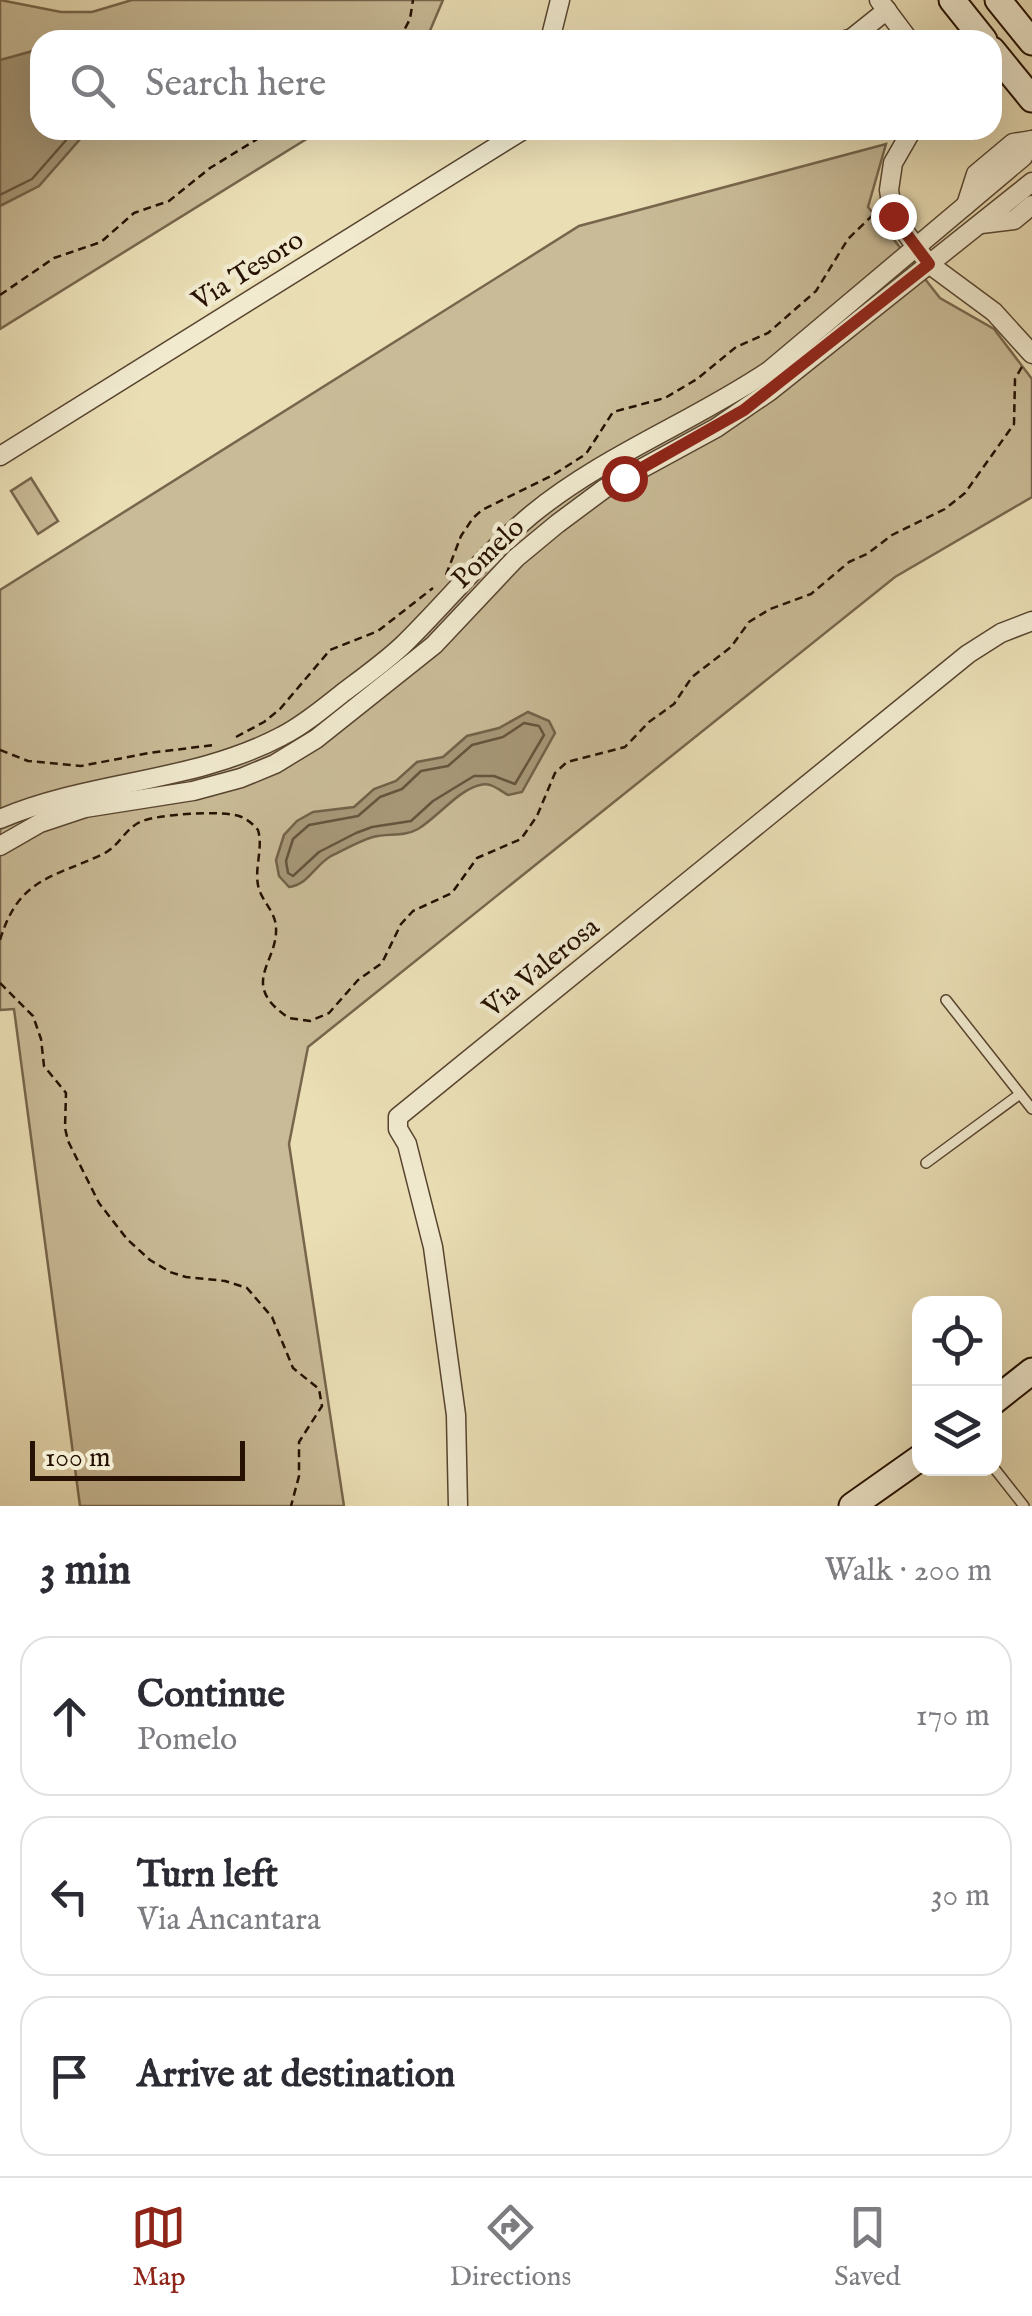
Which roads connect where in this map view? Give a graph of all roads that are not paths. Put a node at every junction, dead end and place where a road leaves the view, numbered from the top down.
1 (560, 0) edge
2 (952, 0) edge
3 (998, 0) edge
4 (883, 5) edge
5 (552, 30) edge
6 (860, 30) edge
7 (902, 30) edge
8 (976, 30) edge
9 (1032, 42) edge
10 (1002, 62) edge
11 (1032, 99) edge
12 (507, 140) edge
13 (906, 140) edge
14 (1032, 140) edge
15 (1032, 182) edge
16 (966, 205) junction
17 (1032, 206) edge
18 (981, 224) junction
19 (916, 247) junction
20 (929, 264) junction
21 (1032, 356) edge
22 (0, 456) edge
23 (1032, 620) edge
24 (0, 820) edge
25 (5, 842) edge
26 (946, 1000) dead end
27 (1020, 1094) junction
28 (1032, 1108) edge
29 (926, 1163) dead end
30 (1032, 1371) edge
31 (1002, 1395) edge
32 (912, 1465) edge
33 (912, 1467) edge
34 (1000, 1476) edge
35 (458, 1506) edge
36 (852, 1506) edge
37 (868, 1506) edge
38 (1024, 1506) edge

1 - 5 street
2 - 8 main road
3 - 9 main road
4 - 6 street
4 - 7 street
10 - 11 main road
12 - 22 street, Via Tesoro
13 - 19 street
14 - 16 street, Pomelo
15 - 18 street, Pomelo
16 - 18 lane
16 - 19 street, Pomelo
17 - 18 street, Pomelo
18 - 20 street, Pomelo
19 - 20 street
19 - 24 street, Pomelo
20 - 21 street
20 - 25 street, Pomelo
23 - 35 street, Via Valerosa
24 - 25 street
26 - 27 lane
27 - 28 lane
27 - 29 lane
30 - 31 main road
32 - 36 main road
33 - 37 main road
34 - 38 lane

